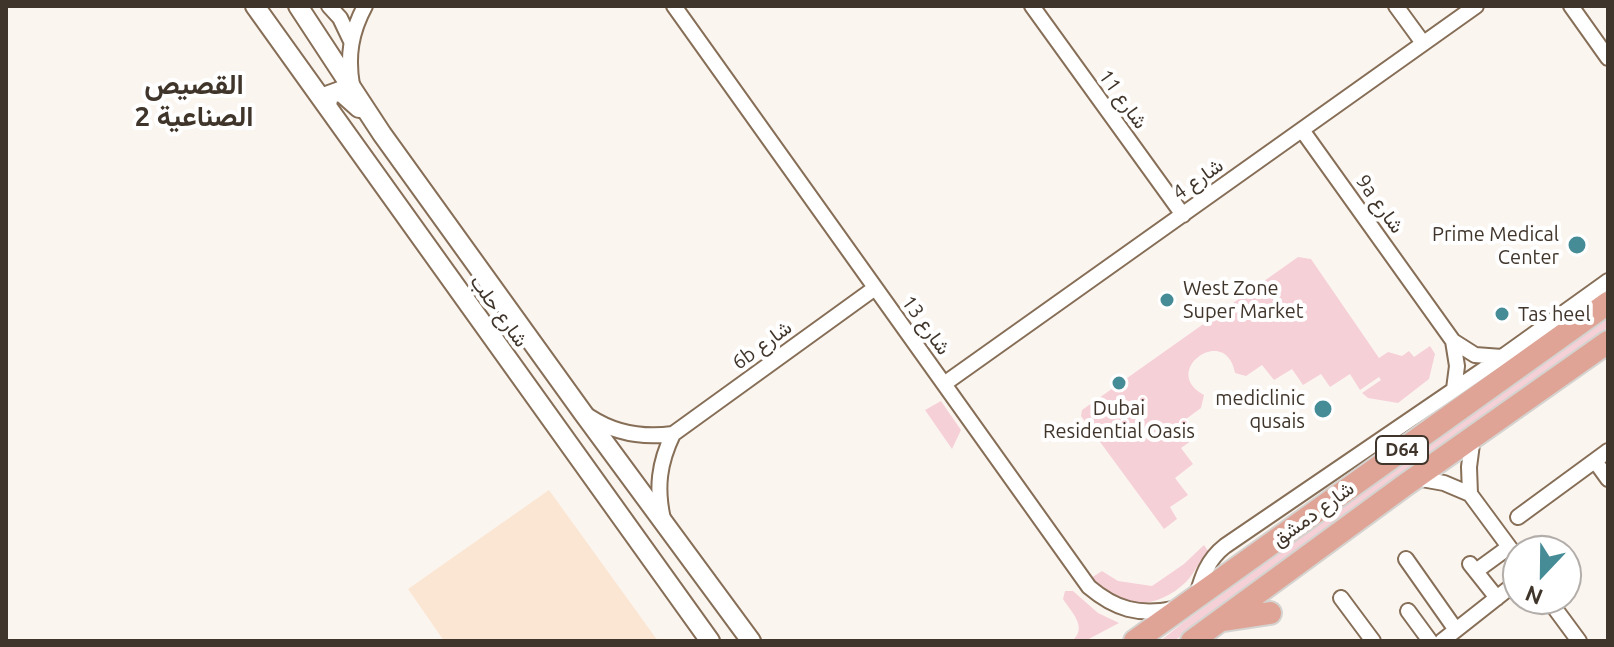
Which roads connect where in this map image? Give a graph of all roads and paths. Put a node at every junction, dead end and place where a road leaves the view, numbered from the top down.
1 (255, 6) edge
2 (298, 6) edge
3 (329, 6) edge
4 (365, 6) edge
5 (674, 6) edge
6 (1032, 6) edge
7 (1396, 6) edge
8 (1476, 6) edge
9 (1571, 6) edge
10 (351, 41) junction
11 (1423, 43) junction
12 (1608, 58) edge
13 (352, 85) junction
14 (327, 105) junction
15 (1302, 130) junction
16 (382, 134) junction
17 (1183, 215) junction
18 (1608, 281) edge
19 (875, 288) junction
20 (1608, 303) edge
21 (1453, 341) junction
22 (1608, 342) edge
23 (1502, 357) junction
24 (944, 384) junction
25 (1454, 389) junction
26 (583, 413) junction
27 (673, 434) junction
28 (1473, 436) junction
29 (1608, 451) edge
30 (1595, 461) junction
31 (1416, 478) junction
32 (1608, 479) edge
33 (1470, 494) junction
34 (1518, 517) dead end
35 (663, 520) junction
36 (1502, 537) edge
37 (1502, 557) edge
38 (1406, 559) dead end
39 (1502, 594) edge
40 (1502, 594) edge
41 (1341, 598) dead end
42 (1188, 603) junction
43 (1408, 611) dead end
44 (1270, 613) dead end
45 (1560, 615) edge
46 (1219, 621) junction
47 (1456, 630) junction
48 (710, 641) edge
49 (751, 641) edge
50 (1136, 641) edge
51 (1192, 641) edge
52 (1373, 641) edge
53 (1430, 641) edge
54 (1442, 641) edge
55 (1579, 641) edge

1 - 14 street, شارع حلب
2 - 13 street, شارع حلب
3 - 10 street
4 - 10 street
5 - 19 street, شارع 13
6 - 17 street, شارع 11
7 - 11 street
8 - 11 street, شارع 4
9 - 12 street
10 - 13 street
11 - 15 street, شارع 4
13 - 16 street, شارع حلب
14 - 16 street
14 - 48 street, شارع حلب
15 - 17 street, شارع 4
15 - 21 street, 9a شارع
16 - 26 street, شارع حلب
17 - 24 street, شارع 4
18 - 23 street
19 - 24 street, شارع 13
19 - 27 street, 6b شارع
20 - 42 main road, شارع دمشق / D64
21 - 23 street
21 - 25 street
22 - 28 main road, شارع دمشق / D64
23 - 25 street
24 - 42 street, شارع 13
25 - 42 street
26 - 27 street
26 - 35 street, شارع حلب
27 - 35 street
28 - 31 main road, شارع دمشق / D64
28 - 33 street
29 - 30 street
30 - 32 street
30 - 34 street
31 - 33 street
31 - 46 main road, شارع دمشق / D64
33 - 36 street
35 - 49 street, شارع حلب
37 - 39 street
38 - 47 street
40 - 47 street
41 - 52 street
42 - 50 main road, شارع دمشق / D64
43 - 53 street
44 - 46 main road
45 - 55 street
46 - 51 main road, شارع دمشق / D64
47 - 54 street

